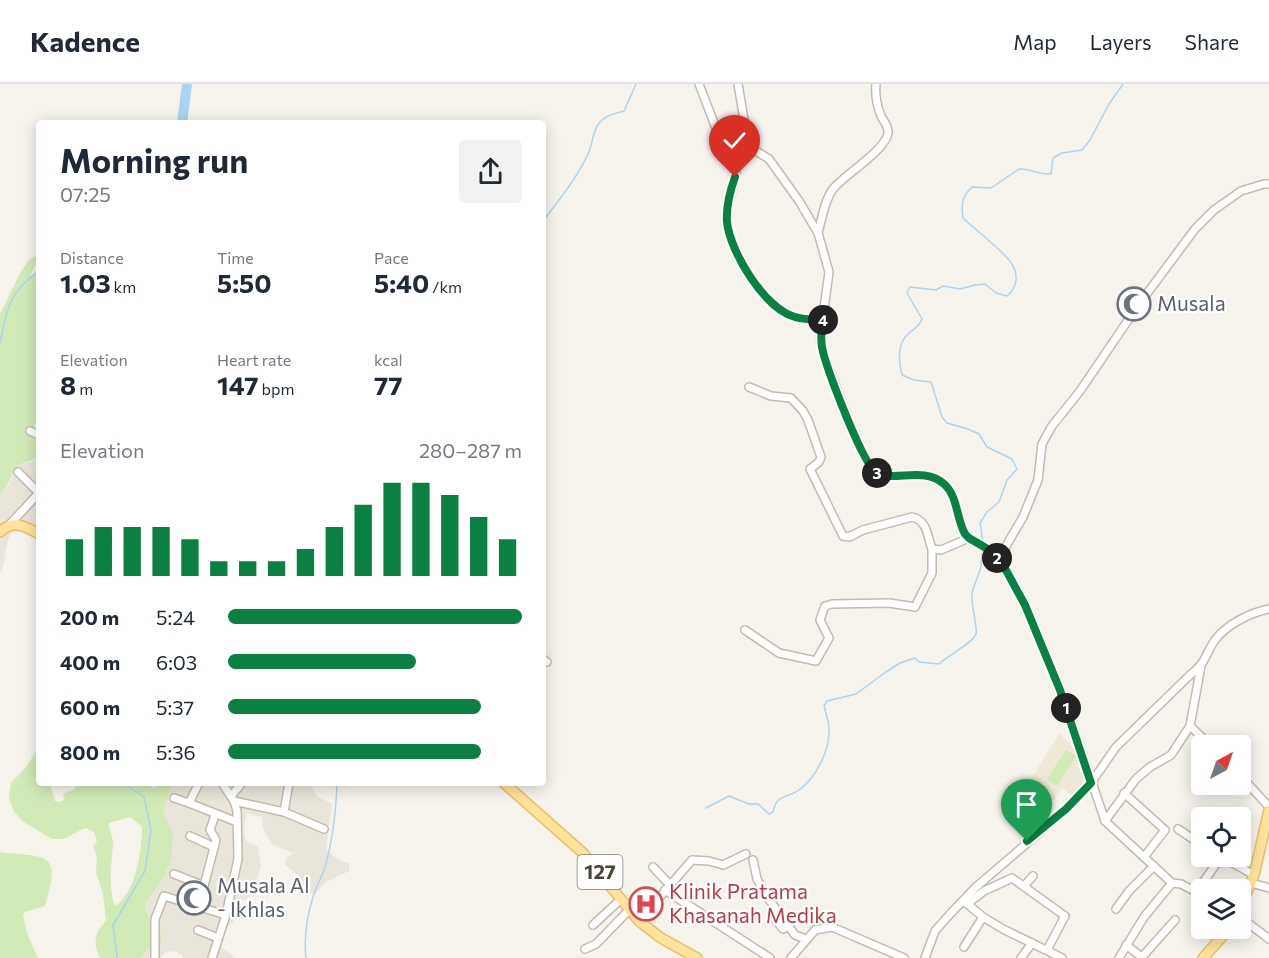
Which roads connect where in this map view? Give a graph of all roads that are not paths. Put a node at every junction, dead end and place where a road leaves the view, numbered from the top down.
1 (699, 84) edge
2 (738, 84) edge
3 (876, 84) edge
4 (1269, 184) edge
5 (818, 233) junction
6 (823, 320) junction
7 (749, 387) dead end
8 (30, 431) dead end
9 (36, 434) edge
10 (18, 472) dead end
11 (36, 490) edge
12 (36, 492) edge
13 (10, 524) junction
14 (0, 532) edge
15 (36, 532) edge
16 (969, 538) junction
17 (932, 549) junction
18 (1001, 561) junction
19 (1269, 609) edge
20 (745, 630) dead end
21 (1201, 666) junction
22 (1190, 726) junction
23 (1199, 735) edge
24 (1091, 783) junction
25 (197, 786) edge
26 (224, 786) edge
27 (240, 786) edge
28 (288, 786) edge
29 (507, 786) edge
30 (1251, 788) edge
31 (1124, 793) junction
32 (174, 798) dead end
33 (233, 798) junction
34 (189, 803) junction
35 (1269, 808) edge
36 (284, 812) junction
37 (215, 815) junction
38 (1105, 821) junction
39 (237, 822) junction
40 (324, 829) dead end
41 (1178, 829) dead end
42 (190, 836) dead end
43 (1191, 838) edge
44 (1265, 839) edge
45 (214, 847) junction
46 (746, 854) dead end
47 (1144, 857) junction
48 (753, 860) dead end
49 (1154, 866) junction
50 (653, 867) dead end
51 (1001, 867) junction
52 (1235, 867) edge
53 (174, 874) dead end
54 (1033, 876) dead end
55 (1012, 878) junction
56 (1252, 879) junction
57 (1172, 883) junction
58 (204, 886) junction
59 (1024, 886) junction
60 (667, 887) junction
61 (1269, 888) edge
62 (1191, 889) edge
63 (620, 900) junction
64 (965, 902) junction
65 (199, 905) junction
66 (629, 909) junction
67 (1116, 909) dead end
68 (226, 915) junction
69 (772, 915) dead end
70 (982, 916) junction
71 (1175, 920) dead end
72 (639, 921) junction
73 (593, 925) dead end
74 (789, 925) junction
75 (1251, 926) edge
76 (198, 930) dead end
77 (218, 938) junction
78 (806, 939) junction
79 (1220, 939) edge
80 (1269, 939) edge
81 (1032, 943) junction
82 (1126, 945) junction
83 (964, 947) dead end
84 (585, 949) dead end
85 (1047, 950) junction
86 (760, 956) edge
87 (155, 958) edge
88 (212, 958) edge
89 (697, 958) edge
90 (770, 958) edge
91 (791, 958) edge
92 (904, 958) edge
93 (925, 958) edge
94 (1022, 958) edge
95 (1062, 958) edge
96 (1119, 958) edge
97 (1143, 958) edge
98 (1203, 958) edge

1 - 6 street
2 - 5 street
3 - 5 street
4 - 18 street
5 - 6 street
6 - 16 street
7 - 17 street
8 - 9 street
10 - 11 street
12 - 13 street
13 - 14 main road
13 - 15 main road
16 - 17 street
16 - 18 street
17 - 20 street
18 - 24 street
19 - 21 street
21 - 22 street
21 - 24 street
22 - 23 street
22 - 31 street
24 - 38 street
24 - 51 street
25 - 34 street
26 - 33 street
27 - 33 street
28 - 36 street
29 - 63 main road, 127
30 - 35 street
31 - 38 street
31 - 47 street
32 - 34 street
33 - 36 street
33 - 39 street
34 - 37 street
35 - 44 main road
36 - 40 street
37 - 39 street
37 - 45 street
38 - 47 street
39 - 68 street
41 - 43 street
42 - 45 street
44 - 56 main road
45 - 58 street
46 - 60 street
47 - 49 street
48 - 74 street
49 - 57 street
49 - 67 street
50 - 60 street
51 - 55 street
51 - 64 street
52 - 56 street
53 - 58 street
54 - 59 street
55 - 59 street
55 - 64 street
56 - 61 street
57 - 62 street
57 - 82 street
58 - 65 street
59 - 85 street
60 - 72 street
60 - 86 street
63 - 66 main road, 127
63 - 73 street
64 - 70 street
64 - 93 street
65 - 68 street
65 - 87 street
66 - 72 main road, 127
66 - 84 street
68 - 77 street
69 - 74 street
70 - 81 street
70 - 83 street
71 - 97 street
72 - 89 main road, 127
74 - 78 street
75 - 80 street
76 - 77 street
77 - 88 street
78 - 91 street
78 - 92 street
79 - 98 main road
81 - 85 street
81 - 94 street
82 - 96 street
82 - 97 street
85 - 95 street
86 - 90 street

